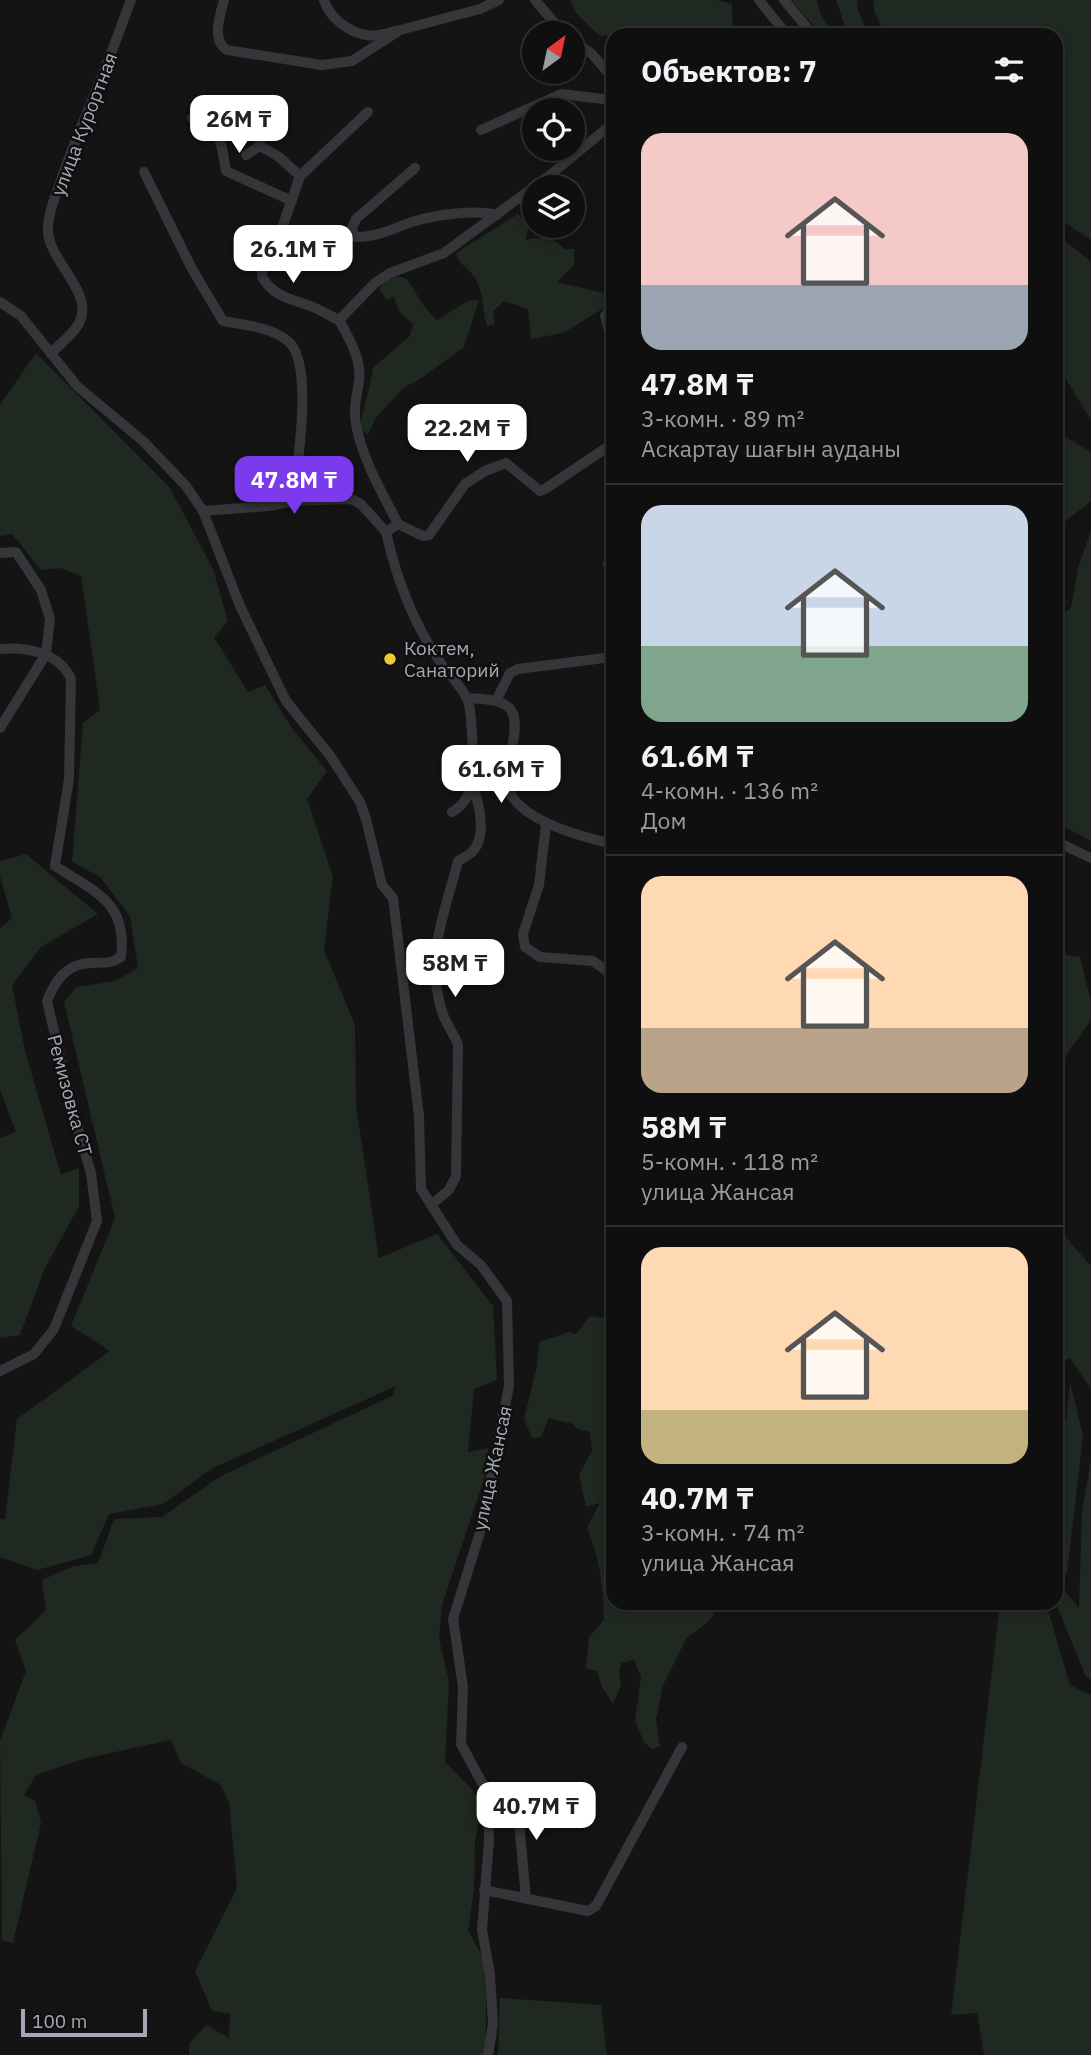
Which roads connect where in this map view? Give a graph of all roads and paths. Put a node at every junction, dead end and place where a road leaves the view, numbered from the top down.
1 (131, 0) edge
2 (224, 0) edge
3 (324, 0) edge
4 (499, 0) edge
5 (535, 0) edge
6 (759, 0) edge
7 (784, 0) edge
8 (553, 21) edge
9 (781, 28) edge
10 (807, 28) edge
11 (400, 30) junction
12 (585, 49) edge
13 (606, 70) edge
14 (606, 99) edge
15 (246, 112) dead end
16 (368, 112) dead end
17 (192, 118) dead end
18 (606, 129) edge
19 (481, 130) dead end
20 (260, 146) junction
21 (246, 155) dead end
22 (415, 168) dead end
23 (144, 172) dead end
24 (300, 176) junction
25 (292, 201) junction
26 (497, 215) junction
27 (0, 302) edge
28 (339, 320) junction
29 (51, 353) junction
30 (606, 448) edge
31 (293, 501) junction
32 (203, 511) junction
33 (398, 524) junction
34 (386, 532) junction
35 (0, 553) edge
36 (0, 649) edge
37 (46, 654) junction
38 (606, 658) edge
39 (467, 698) junction
40 (497, 699) junction
41 (0, 728) edge
42 (472, 787) junction
43 (452, 812) dead end
44 (546, 824) junction
45 (606, 842) edge
46 (1063, 845) edge
47 (1091, 858) edge
48 (606, 971) edge
49 (432, 1205) junction
50 (0, 1371) edge
51 (682, 1747) dead end
52 (516, 1788) dead end
53 (484, 1891) junction
54 (526, 1899) junction
55 (488, 2055) edge

1 - 29 street, улица Курортная
2 - 11 street
3 - 11 street
4 - 11 street
5 - 8 street
6 - 9 street
7 - 10 street
12 - 13 street
14 - 19 street
15 - 20 street
16 - 24 street
17 - 25 street
18 - 26 street
20 - 21 street
20 - 24 street
22 - 26 street
23 - 31 street
24 - 25 street
25 - 28 street
26 - 28 street
27 - 29 street, улица Жансая
28 - 33 street
29 - 32 street, улица Жансая
30 - 33 street
31 - 32 street
31 - 34 street
32 - 49 street, улица Жансая
33 - 34 street
34 - 39 street
35 - 37 street
36 - 37 street
37 - 41 street
37 - 50 street, Ремизовка СТ
38 - 40 street
39 - 40 street
39 - 42 street
40 - 44 street
42 - 43 street
42 - 49 street
44 - 45 street
44 - 48 street
46 - 47 street
49 - 53 street, улица Жансая
51 - 54 street
52 - 54 street
53 - 54 street
53 - 55 street, улица Жансая

